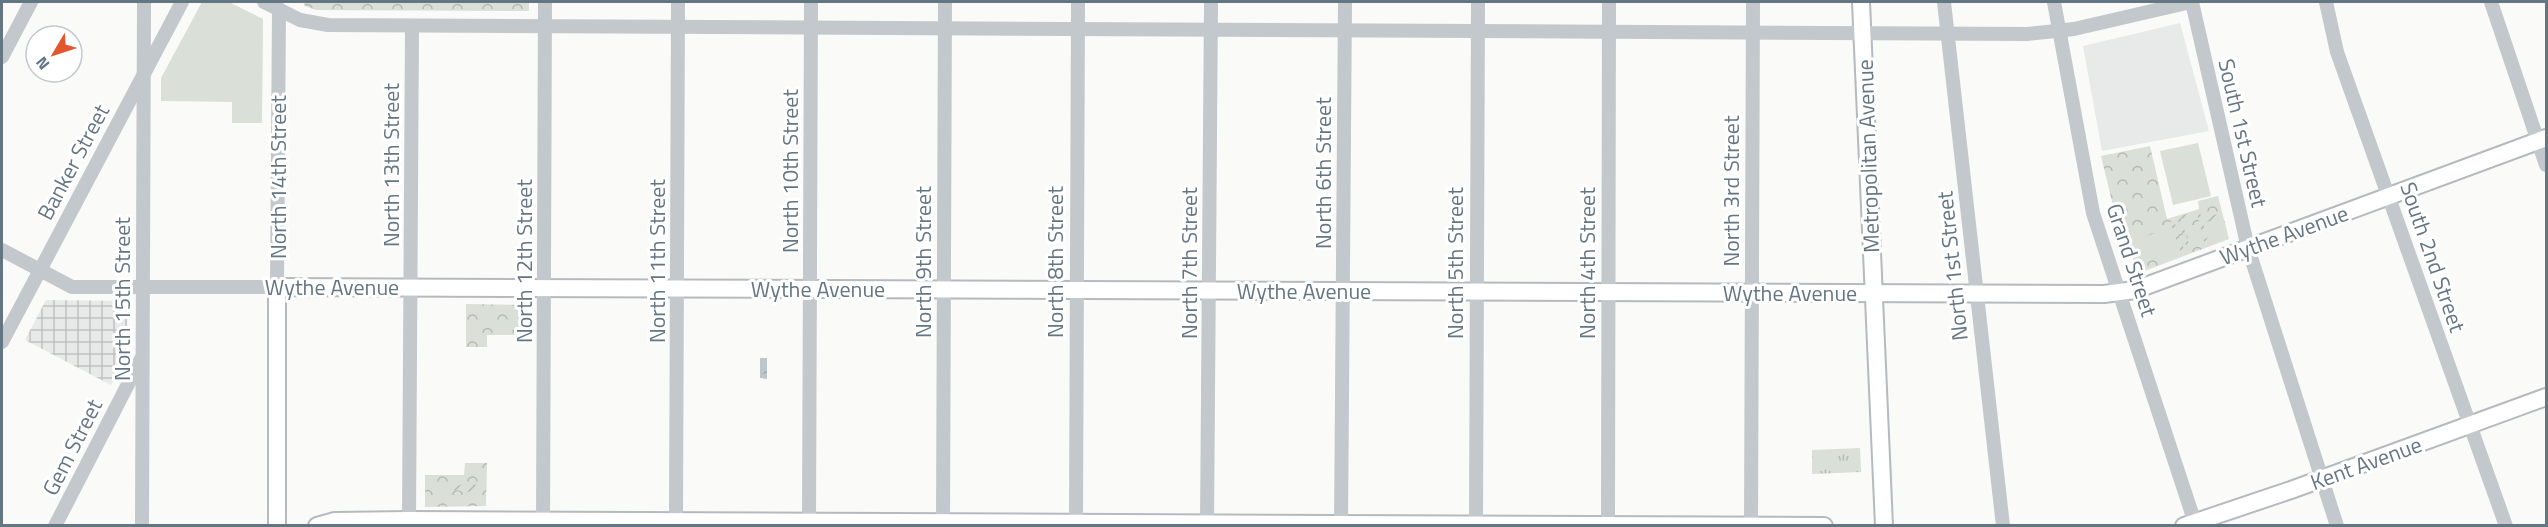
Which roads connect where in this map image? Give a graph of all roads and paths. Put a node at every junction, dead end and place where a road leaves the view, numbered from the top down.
1 (31, 2) edge
2 (144, 2) edge
3 (182, 2) edge
4 (264, 2) edge
5 (545, 2) edge
6 (678, 2) edge
7 (812, 2) edge
8 (945, 2) edge
9 (1078, 2) edge
10 (1211, 2) edge
11 (1345, 2) edge
12 (1478, 2) edge
13 (1609, 2) edge
14 (1753, 2) edge
15 (1861, 2) edge
16 (1944, 2) edge
17 (2054, 2) edge
18 (2191, 2) edge
19 (2326, 2) edge
20 (2491, 2) edge
21 (279, 9) junction
22 (412, 26) junction
23 (545, 26) junction
24 (678, 27) junction
25 (812, 27) junction
26 (945, 28) junction
27 (1078, 29) junction
28 (1211, 30) junction
29 (1345, 30) junction
30 (1478, 30) junction
31 (1608, 31) junction
32 (2060, 31) junction
33 (1753, 32) junction
34 (1863, 32) junction
35 (1947, 33) junction
36 (2, 57) edge
37 (144, 72) junction
38 (2542, 140) edge
39 (2547, 165) edge
40 (2389, 196) junction
41 (2248, 248) junction
42 (2, 250) edge
43 (39, 270) junction
44 (143, 287) junction
45 (277, 287) junction
46 (411, 287) junction
47 (544, 287) junction
48 (678, 288) junction
49 (810, 289) junction
50 (943, 289) junction
51 (1076, 291) junction
52 (1210, 291) junction
53 (1343, 291) junction
54 (1476, 292) junction
55 (1608, 292) junction
56 (2120, 292) junction
57 (1752, 293) junction
58 (1874, 293) junction
59 (1976, 293) junction
60 (2, 342) edge
61 (142, 357) junction
62 (2547, 397) edge
63 (2470, 425) junction
64 (2322, 479) junction
65 (409, 520) junction
66 (676, 521) junction
67 (809, 521) junction
68 (1076, 522) junction
69 (543, 523) edge
70 (943, 523) junction
71 (1341, 524) edge
72 (55, 525) edge
73 (142, 525) edge
74 (277, 525) edge
75 (317, 525) edge
76 (1207, 525) edge
77 (1476, 525) edge
78 (1608, 525) edge
79 (1751, 525) edge
80 (1824, 525) edge
81 (1884, 525) edge
82 (2003, 525) edge
83 (2192, 525) edge
84 (2337, 525) edge
85 (2506, 525) edge

1 - 36 street
2 - 37 street, North 15th Street
3 - 37 street, Banker Street
4 - 21 street
5 - 23 street, North 12th Street
6 - 24 street, North 11th Street
7 - 25 street, North 10th Street
8 - 26 street, North 9th Street
9 - 27 street, North 8th Street
10 - 28 street, North 7th Street
11 - 29 street, North 6th Street
12 - 30 street, North 5th Street
13 - 31 street, North 4th Street
14 - 33 street, North 3rd Street
15 - 34 main road, Metropolitan Avenue
16 - 35 street, North 1st Street
17 - 32 street, Grand Street
18 - 32 street
18 - 41 street, South 1st Street
19 - 40 street, South 2nd Street
20 - 38 street
21 - 22 street
21 - 45 street, North 14th Street
22 - 23 street
22 - 46 street, North 13th Street
23 - 24 street
23 - 47 street, North 12th Street
24 - 25 street
24 - 48 street, North 11th Street
25 - 26 street
25 - 49 street, North 10th Street
26 - 27 street
26 - 50 street, North 9th Street
27 - 28 street
27 - 51 street, North 8th Street
28 - 29 street
28 - 52 street, North 7th Street
29 - 30 street
29 - 53 street, North 6th Street
30 - 31 street
30 - 54 street, North 5th Street
31 - 33 street
31 - 55 street, North 4th Street
32 - 35 street
32 - 56 street, Grand Street
33 - 34 street
33 - 57 street, North 3rd Street
34 - 35 street
34 - 58 main road, Metropolitan Avenue
35 - 59 street, North 1st Street
37 - 43 street, Banker Street
37 - 44 street, North 15th Street
38 - 39 street
38 - 40 main road, Wythe Avenue
40 - 41 main road, Wythe Avenue
40 - 63 street, South 2nd Street
41 - 56 main road, Wythe Avenue
41 - 64 street, South 1st Street
42 - 43 street, Wythe Avenue
43 - 44 street, Wythe Avenue
43 - 60 street, Banker Street
44 - 45 street, Wythe Avenue
44 - 61 street, North 15th Street
45 - 46 main road, Wythe Avenue
45 - 74 main road, North 14th Street
46 - 47 main road, Wythe Avenue
46 - 65 street, North 13th Street
47 - 48 main road, Wythe Avenue
47 - 69 street, North 12th Street
48 - 49 main road, Wythe Avenue
48 - 66 street, North 11th Street
49 - 50 main road, Wythe Avenue
49 - 67 street, North 10th Street
50 - 51 main road, Wythe Avenue
50 - 70 street, North 9th Street
51 - 52 main road, Wythe Avenue
51 - 68 street, North 8th Street
52 - 53 main road, Wythe Avenue
52 - 76 street, North 7th Street
53 - 54 main road, Wythe Avenue
53 - 71 street, North 6th Street
54 - 55 main road, Wythe Avenue
54 - 77 street, North 5th Street
55 - 57 main road, Wythe Avenue
55 - 78 street, North 4th Street
56 - 59 main road, Wythe Avenue
56 - 83 street, Grand Street
57 - 58 main road, Wythe Avenue
57 - 79 street, North 3rd Street
58 - 59 main road, Wythe Avenue
58 - 81 main road, Metropolitan Avenue
59 - 82 street, North 1st Street
61 - 72 street, Gem Street
61 - 73 street, North 15th Street
62 - 63 main road, Kent Avenue
63 - 64 main road, Kent Avenue
63 - 85 street, South 2nd Street
64 - 83 main road, Kent Avenue
64 - 84 street, South 1st Street
65 - 69 main road
65 - 75 main road
66 - 67 main road
66 - 69 main road
67 - 70 main road
68 - 70 main road
68 - 76 main road
71 - 76 main road
71 - 77 main road
77 - 78 main road
78 - 79 main road
79 - 80 main road

